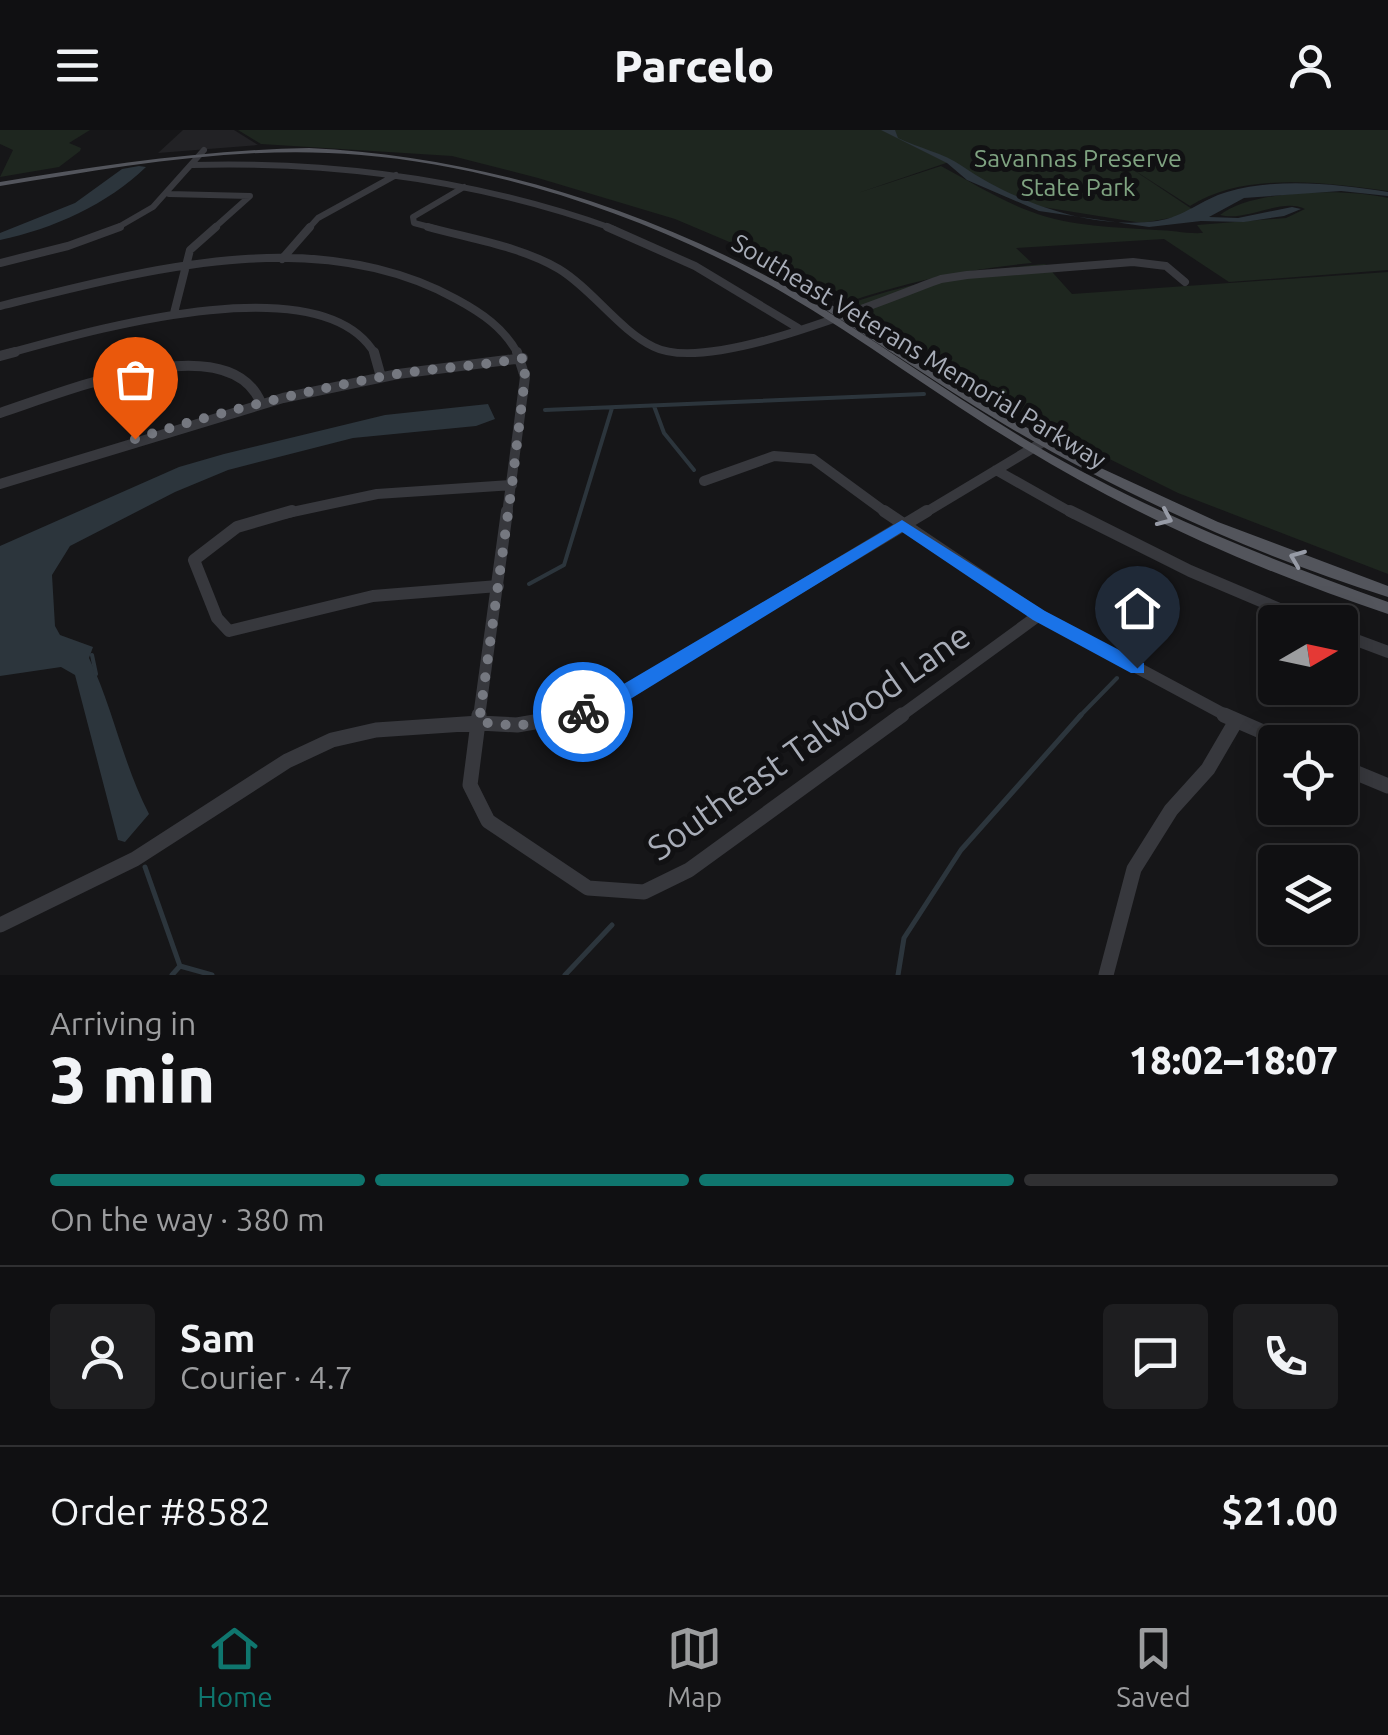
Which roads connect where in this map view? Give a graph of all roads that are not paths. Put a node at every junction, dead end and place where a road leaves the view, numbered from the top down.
1 (203, 151) junction
2 (192, 165) junction
3 (396, 176) junction
4 (0, 182) edge
5 (464, 187) junction
6 (169, 194) junction
7 (282, 259) junction
8 (0, 263) edge
9 (187, 265) junction
10 (1185, 282) dead end
11 (0, 306) edge
12 (174, 313) junction
13 (835, 316) junction
14 (798, 328) junction
15 (0, 356) edge
16 (524, 358) junction
17 (381, 376) junction
18 (261, 404) junction
19 (0, 413) edge
20 (1037, 445) junction
21 (996, 470) junction
22 (704, 481) dead end
23 (0, 484) edge
24 (512, 485) junction
25 (902, 525) junction
26 (498, 586) junction
27 (1388, 592) edge
28 (1267, 605) edge
29 (1388, 608) edge
30 (1039, 615) junction
31 (1358, 641) edge
32 (1388, 652) edge
33 (1236, 721) junction
34 (479, 722) junction
35 (1258, 730) edge
36 (1358, 774) edge
37 (1388, 786) edge
38 (0, 925) edge
39 (1106, 975) edge

1 - 2 street
1 - 4 main road, Southeast Veterans Memorial Parkway
1 - 13 main road, Southeast Veterans Memorial Parkway
2 - 3 street
2 - 6 street
3 - 5 street
3 - 7 street
5 - 14 street
5 - 14 street
6 - 8 street
6 - 9 street
7 - 9 street
7 - 16 street
9 - 11 street
9 - 12 street
10 - 13 street
12 - 15 street
12 - 17 street
13 - 14 street
13 - 20 main road, Southeast Veterans Memorial Parkway
16 - 17 street
16 - 24 street, Southeast Talwood Lane
17 - 18 street
18 - 19 street
18 - 23 street
20 - 21 street
27 -> 20 main road, Southeast Veterans Memorial Parkway
20 -> 29 main road, Southeast Veterans Memorial Parkway
21 - 25 street
21 - 28 street
22 - 25 street
24 - 26 street, Southeast Talwood Lane
24 - 26 street
25 - 30 street
25 - 34 street
26 - 34 street, Southeast Talwood Lane
30 - 33 street
30 - 34 street, Southeast Talwood Lane
31 - 32 street
33 - 35 street
33 - 39 street
34 - 38 street
36 - 37 street

